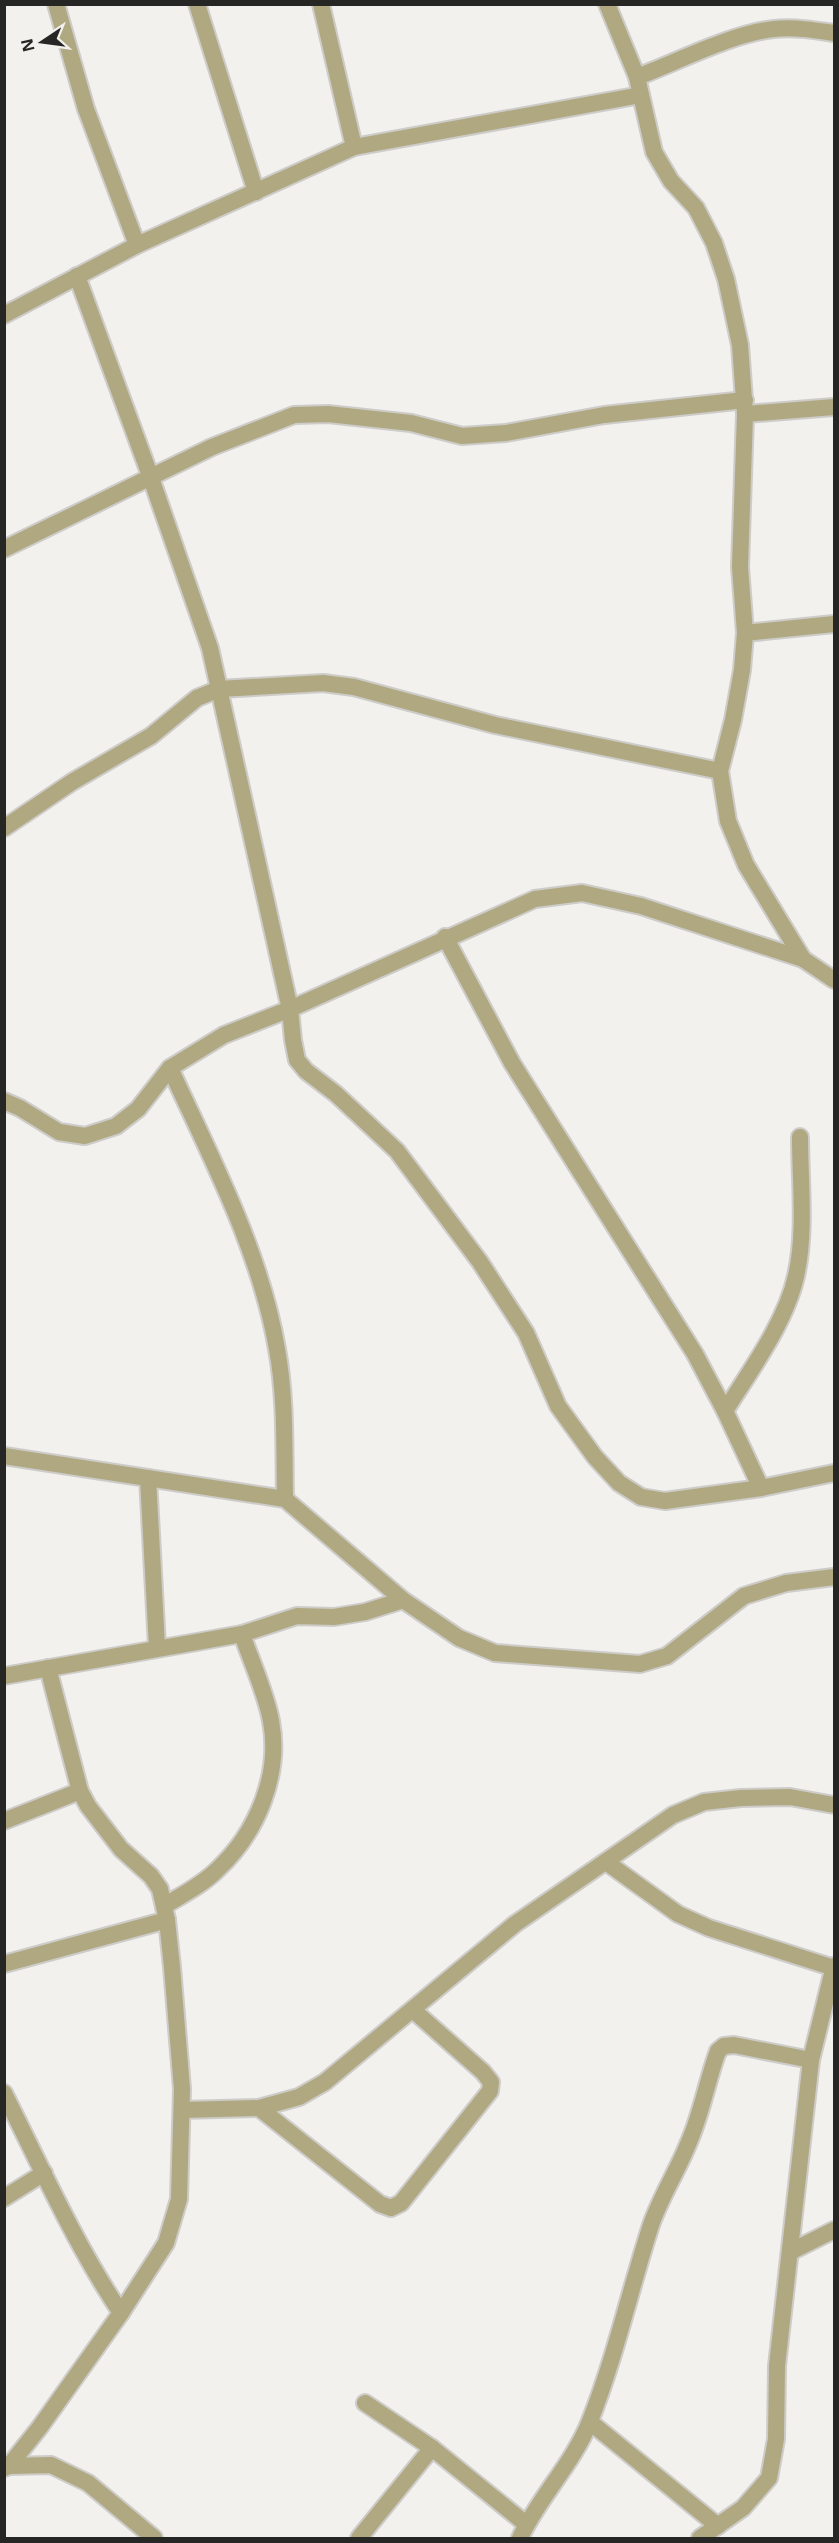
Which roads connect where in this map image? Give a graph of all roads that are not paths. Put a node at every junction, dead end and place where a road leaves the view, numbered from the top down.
1 (56, 4) edge
2 (197, 4) edge
3 (321, 4) edge
4 (607, 4) edge
5 (834, 33) edge
6 (637, 76) junction
7 (641, 95) junction
8 (354, 147) junction
9 (256, 192) junction
10 (137, 244) junction
11 (77, 276) junction
12 (4, 315) edge
13 (745, 407) junction
14 (834, 407) edge
15 (151, 478) junction
16 (4, 549) edge
17 (834, 624) edge
18 (745, 633) junction
19 (219, 689) junction
20 (720, 771) junction
21 (4, 828) edge
22 (446, 937) junction
23 (803, 959) junction
24 (834, 980) edge
25 (290, 1009) junction
26 (170, 1068) junction
27 (4, 1101) edge
28 (800, 1137) dead end
29 (725, 1411) junction
30 (4, 1456) edge
31 (834, 1473) edge
32 (148, 1478) junction
33 (761, 1488) junction
34 (285, 1499) junction
35 (834, 1576) edge
36 (403, 1600) junction
37 (242, 1634) junction
38 (157, 1647) junction
39 (48, 1668) junction
40 (4, 1676) edge
41 (80, 1791) junction
42 (834, 1805) edge
43 (4, 1821) edge
44 (606, 1862) junction
45 (166, 1913) junction
46 (4, 1964) edge
47 (834, 1967) edge
48 (413, 2010) junction
49 (811, 2060) junction
50 (4, 2093) edge
51 (259, 2108) junction
52 (182, 2110) junction
53 (44, 2173) junction
54 (4, 2198) edge
55 (834, 2230) edge
56 (790, 2252) junction
57 (121, 2313) junction
58 (365, 2403) dead end
59 (590, 2422) junction
60 (432, 2448) junction
61 (7, 2467) edge
62 (718, 2526) junction
63 (523, 2531) edge
64 (154, 2538) edge
65 (359, 2538) edge
66 (700, 2538) edge

1 - 10 street
2 - 9 street
3 - 8 street
4 - 6 street
5 - 6 street
6 - 7 street
7 - 8 street
7 - 13 street
8 - 9 street
9 - 10 street
10 - 11 street
11 - 12 street
11 - 15 street
13 - 14 street
13 - 15 street
13 - 18 street
15 - 16 street
15 - 19 street
17 - 18 street
18 - 20 street
19 - 20 street
19 - 21 street
19 - 25 street
20 - 23 street
22 - 23 street
22 - 25 street
22 - 29 street
23 - 24 street
25 - 26 street
25 - 33 street
26 - 27 street
26 - 34 street
28 - 29 street
29 - 33 street
30 - 32 street
31 - 33 street
32 - 34 street
32 - 38 street
34 - 36 street
35 - 36 street
36 - 37 street
37 - 38 street
37 - 45 street
38 - 39 street
39 - 40 street
39 - 41 street
41 - 43 street
41 - 45 street
42 - 44 street
44 - 47 street
44 - 48 street
45 - 46 street
45 - 52 street
47 - 49 street
48 - 51 street
48 - 51 street
49 - 56 street
49 - 59 street
50 - 53 street
51 - 52 street
52 - 57 street
53 - 54 street
53 - 57 street
55 - 56 street
56 - 62 street
57 - 61 street
58 - 60 street
59 - 62 street
59 - 63 street
60 - 63 street
60 - 65 street
61 - 64 street
62 - 66 street

